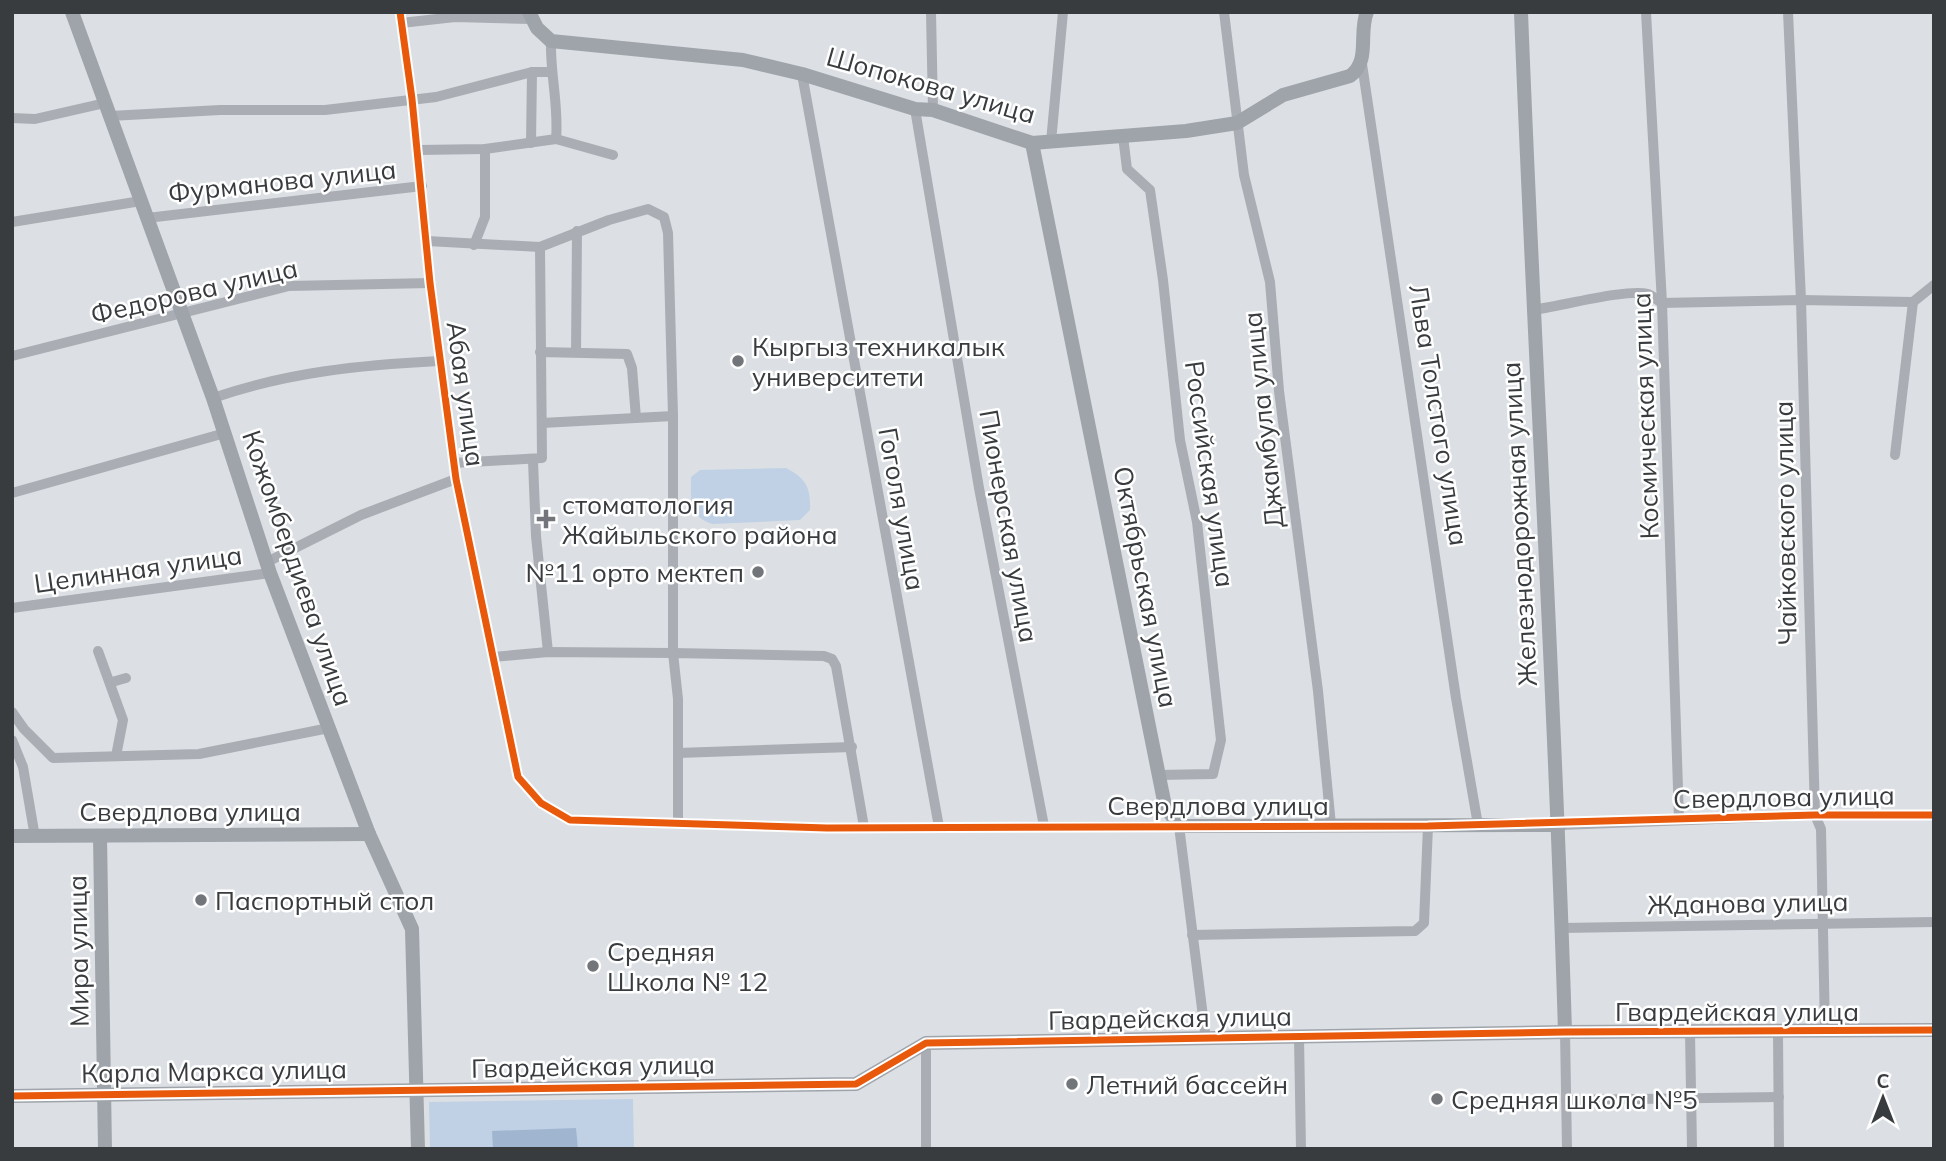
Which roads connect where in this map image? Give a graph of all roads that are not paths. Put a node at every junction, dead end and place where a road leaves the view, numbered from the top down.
1 (72, 12) edge
2 (931, 12) edge
3 (1063, 12) edge
4 (1224, 12) edge
5 (1521, 12) edge
6 (1646, 12) edge
7 (1788, 12) edge
8 (530, 16) edge
9 (1364, 16) edge
10 (401, 18) edge
11 (551, 41) junction
12 (1362, 64) junction
13 (532, 72) junction
14 (550, 72) junction
15 (802, 74) junction
16 (412, 99) junction
17 (107, 109) junction
18 (915, 109) junction
19 (933, 110) junction
20 (12, 118) edge
21 (1237, 123) junction
22 (1123, 136) junction
23 (556, 139) junction
24 (1051, 142) junction
25 (531, 143) junction
26 (1032, 143) junction
27 (485, 149) junction
28 (418, 150) junction
29 (613, 155) dead end
30 (422, 186) junction
31 (141, 201) junction
32 (147, 218) junction
33 (12, 222) edge
34 (577, 231) junction
35 (427, 241) junction
36 (474, 245) junction
37 (540, 247) junction
38 (430, 283) junction
39 (1934, 285) edge
40 (1801, 300) junction
41 (1913, 302) junction
42 (1662, 303) junction
43 (1532, 310) junction
44 (182, 312) junction
45 (540, 352) junction
46 (576, 352) junction
47 (12, 356) edge
48 (439, 361) junction
49 (214, 398) junction
50 (673, 416) junction
51 (636, 418) junction
52 (542, 423) junction
53 (225, 433) junction
54 (1895, 455) dead end
55 (533, 461) junction
56 (454, 463) junction
57 (456, 479) junction
58 (12, 493) edge
59 (268, 567) junction
60 (12, 608) edge
61 (98, 652) dead end
62 (548, 652) junction
63 (673, 653) junction
64 (493, 657) junction
65 (126, 678) dead end
66 (112, 682) junction
67 (12, 712) edge
68 (329, 728) junction
69 (12, 740) edge
70 (852, 747) junction
71 (678, 753) junction
72 (116, 756) junction
73 (1158, 775) junction
74 (518, 777) joint
75 (1815, 815) junction
76 (1934, 815) edge
77 (1679, 819) junction
78 (678, 823) junction
79 (1179, 825) junction
80 (1331, 825) junction
81 (1478, 825) junction
82 (1560, 825) junction
83 (1044, 826) junction
84 (1428, 826) junction
85 (864, 827) junction
86 (939, 827) junction
87 (369, 834) junction
88 (12, 836) edge
89 (35, 836) junction
90 (100, 836) junction
91 (1823, 922) junction
92 (1934, 922) edge
93 (1562, 928) junction
94 (1192, 934) junction
95 (1934, 1030) edge
96 (1825, 1031) junction
97 (1565, 1032) junction
98 (1690, 1032) junction
99 (1778, 1032) junction
100 (1299, 1038) junction
101 (1206, 1040) junction
102 (926, 1043) junction
103 (417, 1089) junction
104 (105, 1094) junction
105 (12, 1096) edge
106 (1779, 1097) junction
107 (1691, 1099) junction
108 (1566, 1100) junction
109 (105, 1149) edge
110 (418, 1149) edge
111 (926, 1149) edge
112 (1301, 1149) edge
113 (1567, 1149) edge
114 (1692, 1149) edge
115 (1779, 1149) edge

1 - 17 street, Кожомбердиева улица
2 - 19 street
3 - 24 street
4 - 21 street, Джамбула улица
5 - 43 street, Железнодорожная улица
6 - 42 street, Космическая улица
7 - 40 street, Чайковского улица
8 - 10 street
8 - 11 street
9 - 12 street, Льва Толстого улица
10 - 16 street, Абая улица
11 - 14 street
11 - 15 street, Шопокова улица
12 - 21 street, Шопокова улица
12 - 81 street, Льва Толстого улица
13 - 14 street
13 - 16 street
13 - 25 street
14 - 23 street
15 - 18 street, Шопокова улица
15 - 86 street, Гоголя улица
16 - 17 street
16 - 28 street, Абая улица
17 - 20 street
17 - 31 street, Кожомбердиева улица
18 - 19 street, Шопокова улица
18 - 83 street, Пионерская улица
19 - 26 street, Шопокова улица
21 - 22 street, Шопокова улица
21 - 80 street, Джамбула улица
22 - 24 street, Шопокова улица
22 - 73 street, Российская улица
23 - 25 street
23 - 29 street
24 - 26 street, Шопокова улица
25 - 27 street
26 - 73 street, Октябрьская улица
27 - 28 street
27 - 36 street
28 - 30 street, Абая улица
30 - 32 street, Фурманова улица
30 - 35 street, Абая улица
31 - 32 street, Кожомбердиева улица
31 - 33 street, Фурманова улица
32 - 44 street, Кожомбердиева улица
34 - 37 street
34 - 46 street
34 - 50 street
35 - 36 street
35 - 38 street, Абая улица
36 - 37 street
37 - 45 street
38 - 44 street, Федорова улица
38 - 48 street, Абая улица
39 - 41 street
40 - 41 street
40 - 42 street
40 - 75 street, Чайковского улица
41 - 54 street
42 - 43 street
42 - 77 street, Космическая улица
43 - 82 street, Железнодорожная улица
44 - 47 street, Федорова улица
44 - 49 street, Кожомбердиева улица
45 - 46 street
45 - 52 street
46 - 51 street
48 - 49 street
48 - 56 street, Абая улица
49 - 53 street, Кожомбердиева улица
50 - 51 street
50 - 63 street
51 - 52 street
52 - 55 street
53 - 58 street
53 - 59 street, Кожомбердиева улица
55 - 56 street
55 - 62 street
56 - 57 street, Абая улица
57 - 59 street, Целинная улица
57 - 64 street, Абая улица
59 - 60 street, Целинная улица
59 - 68 street, Кожомбердиева улица
61 - 66 street
62 - 63 street
62 - 64 street
63 - 70 street
63 - 71 street
64 - 74 street, Абая улица
65 - 66 street
66 - 72 street
67 - 72 street
68 - 72 street
68 - 87 street, Кожомбердиева улица
69 - 89 street
70 - 71 street
70 - 85 street
71 - 78 street
73 - 79 street, Октябрьская улица
74 - 78 street, Свердлова улица
75 - 76 street, Свердлова улица
75 - 77 street, Свердлова улица
75 - 91 street, Чайковского улица
77 - 82 street, Свердлова улица
78 - 85 street, Свердлова улица
79 - 80 street, Свердлова улица
79 - 83 street, Свердлова улица
79 - 94 street, Октябрьская улица
80 - 84 street, Свердлова улица
81 - 82 street, Свердлова улица
81 - 84 street, Свердлова улица
82 - 93 street, Железнодорожная улица
83 - 86 street, Свердлова улица
84 - 94 street
85 - 86 street, Свердлова улица
87 - 90 street, Свердлова улица
87 - 103 street, Кожомбердиева улица
88 - 89 street, Свердлова улица
89 - 90 street, Свердлова улица
90 - 104 street, Мира улица
91 - 92 street, Жданова улица
91 - 93 street, Жданова улица
91 - 96 street, Чайковского улица
93 - 97 street, Железнодорожная улица
94 - 101 street, Октябрьская улица
95 - 96 street, Гвардейская улица
96 - 99 street, Гвардейская улица
97 - 98 street, Гвардейская улица
97 - 100 street, Гвардейская улица
97 - 108 street
98 - 99 street, Гвардейская улица
98 - 107 street
99 - 106 street
100 - 101 street, Гвардейская улица
100 - 112 street
101 - 102 street, Гвардейская улица
102 - 103 street, Гвардейская улица
102 - 111 street
103 - 104 street, Карла Маркса улица
103 - 110 street, Кожомбердиева улица
104 - 105 street, Карла Маркса улица
104 - 109 street, Мира улица
106 - 107 street
106 - 115 street
107 - 108 street
107 - 114 street
108 - 113 street

